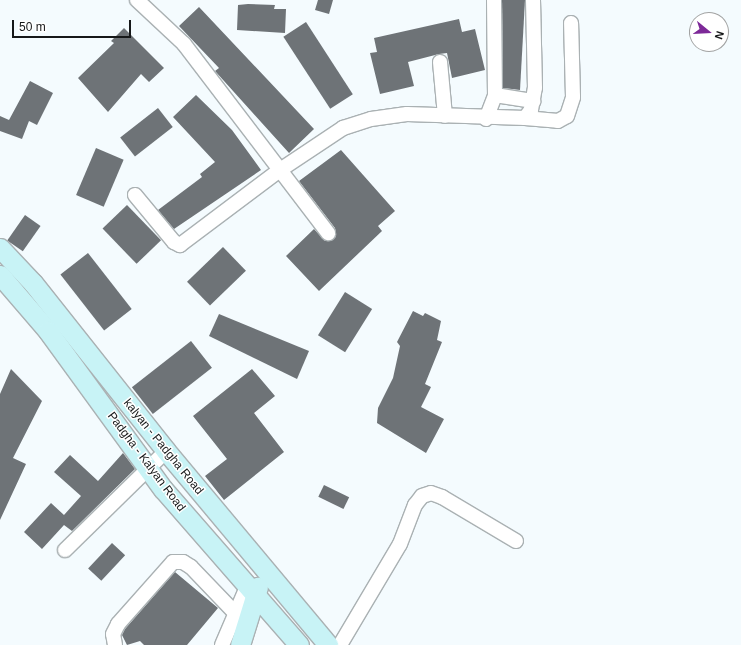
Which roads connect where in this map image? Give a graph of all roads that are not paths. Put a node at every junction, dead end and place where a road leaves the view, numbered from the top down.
1 (137, 0) edge
2 (494, 0) edge
3 (533, 0) edge
4 (571, 22) dead end
5 (440, 62) dead end
6 (495, 95) junction
7 (534, 101) junction
8 (445, 116) junction
9 (525, 118) junction
10 (486, 119) junction
11 (280, 170) junction
12 (135, 195) dead end
13 (328, 233) dead end
14 (0, 248) edge
15 (0, 275) edge
16 (26, 289) junction
17 (99, 367) junction
18 (85, 381) junction
19 (166, 451) junction
20 (148, 467) junction
21 (516, 541) dead end
22 (66, 550) dead end
23 (264, 571) junction
24 (251, 591) junction
25 (236, 614) junction
26 (115, 645) edge
27 (222, 645) edge
28 (240, 645) edge
29 (299, 645) edge
30 (328, 645) edge
31 (340, 645) edge

1 - 11 street
2 - 6 street
3 - 7 street
4 - 9 street
5 - 8 street
6 - 7 street
6 - 10 street
7 - 9 street
8 - 10 street
8 - 11 street
9 - 10 street
11 - 12 street
11 - 13 street
14 - 16 main road, kalyan - Padgha Road
15 - 16 main road, Padgha - Kalyan Road
16 - 17 main road, kalyan - Padgha Road
16 - 18 main road, Padgha - Kalyan Road
17 - 18 main road
17 - 19 main road, kalyan - Padgha Road
18 - 20 main road, Padgha - Kalyan Road
19 - 20 street
19 - 23 main road, kalyan - Padgha Road
20 - 22 street
20 - 24 main road, Padgha - Kalyan Road
21 - 31 street
23 - 24 main road
23 - 30 main road, kalyan - Padgha Road
24 - 25 street
24 - 28 main road
24 - 29 main road, Padgha - Kalyan Road
25 - 26 street
25 - 27 street

